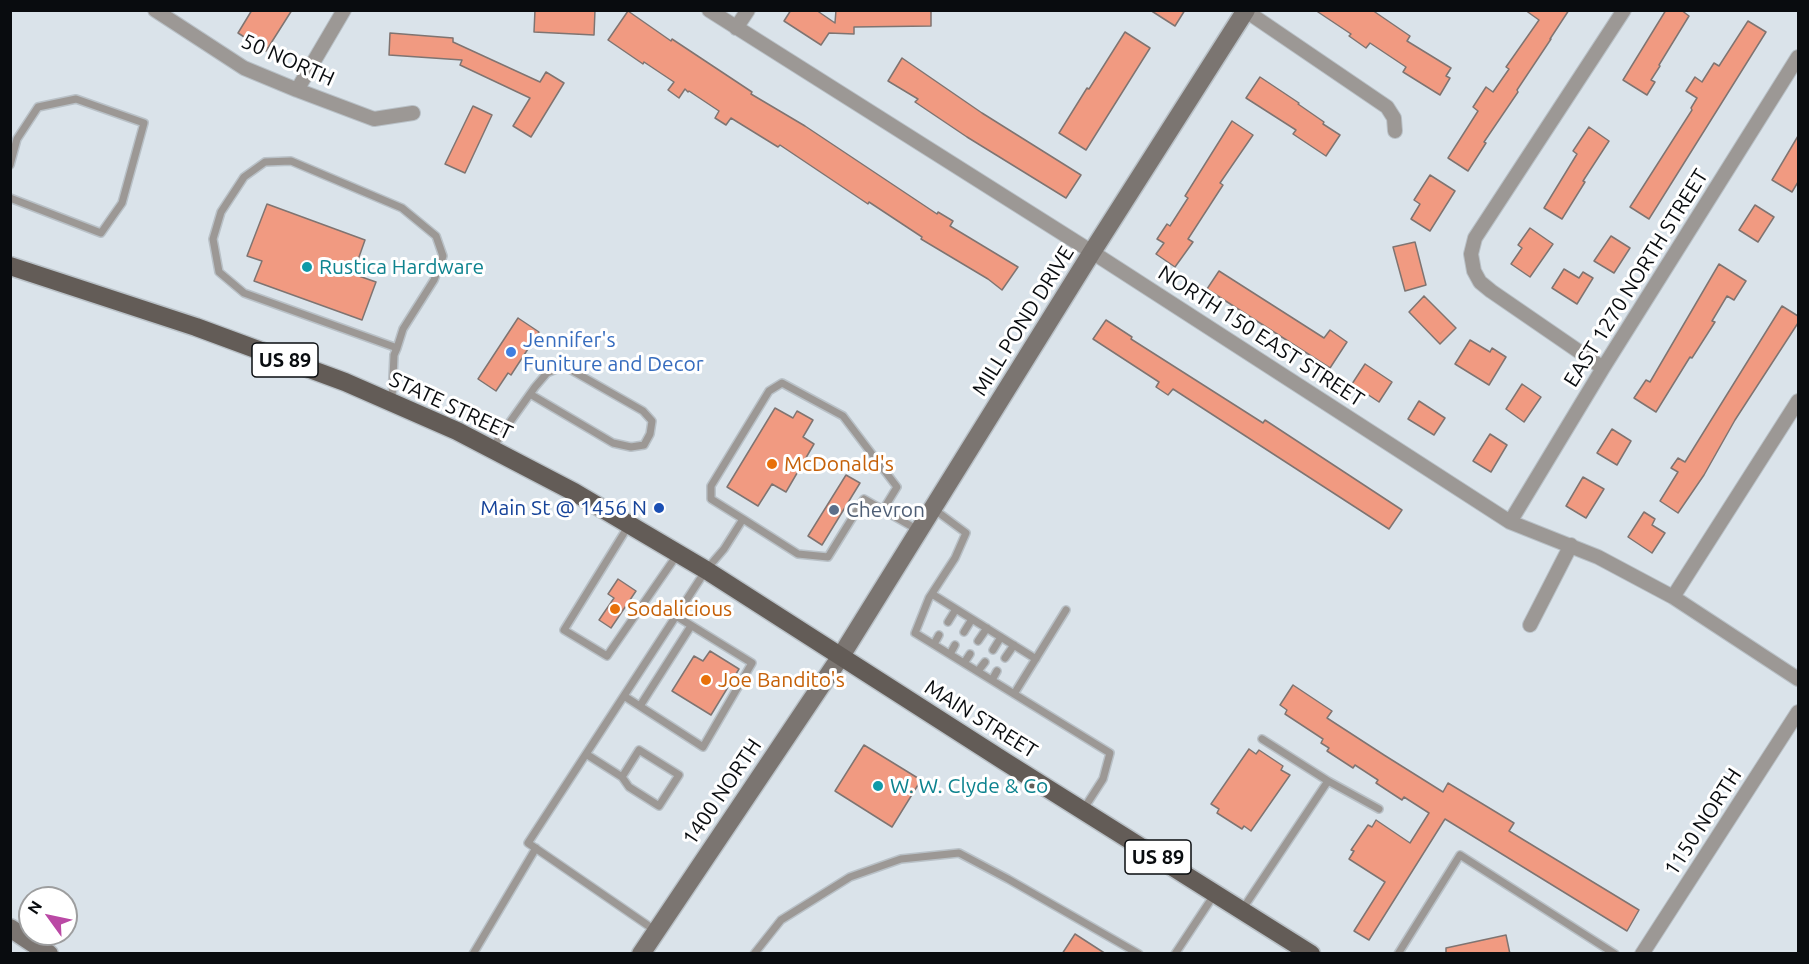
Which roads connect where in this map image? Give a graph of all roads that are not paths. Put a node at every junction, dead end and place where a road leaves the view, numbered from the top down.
1 (156, 10) edge
2 (345, 10) edge
3 (709, 10) edge
4 (748, 10) edge
5 (1624, 10) edge
6 (1246, 11) edge
7 (736, 28) junction
8 (1798, 57) edge
9 (297, 90) junction
10 (413, 113) dead end
11 (1395, 131) dead end
12 (10, 165) edge
13 (10, 198) edge
14 (1092, 252) junction
15 (10, 266) edge
16 (397, 348) junction
17 (1603, 368) junction
18 (530, 394) junction
19 (1798, 401) edge
20 (391, 402) junction
21 (492, 449) junction
22 (932, 508) junction
23 (884, 510) junction
24 (744, 519) junction
25 (1510, 522) junction
26 (629, 525) junction
27 (919, 530) junction
28 (1571, 545) junction
29 (678, 554) junction
30 (706, 570) junction
31 (932, 594) junction
32 (1673, 597) junction
33 (956, 609) junction
34 (1066, 610) dead end
35 (676, 616) junction
36 (972, 619) junction
37 (948, 622) dead end
38 (1530, 625) dead end
39 (691, 626) junction
40 (987, 628) junction
41 (964, 632) dead end
42 (939, 635) dead end
43 (1001, 637) junction
44 (978, 641) dead end
45 (934, 644) junction
46 (956, 645) dead end
47 (1014, 645) junction
48 (993, 650) dead end
49 (950, 654) junction
50 (970, 654) dead end
51 (840, 656) junction
52 (1005, 658) dead end
53 (1036, 659) junction
54 (985, 662) dead end
55 (964, 663) junction
56 (997, 671) dead end
57 (978, 672) junction
58 (1798, 679) edge
59 (992, 680) junction
60 (1014, 694) junction
61 (624, 696) junction
62 (640, 706) junction
63 (1798, 712) edge
64 (1262, 739) dead end
65 (586, 754) junction
66 (622, 777) junction
67 (1328, 781) junction
68 (1379, 809) dead end
69 (1083, 810) junction
70 (536, 848) junction
71 (1216, 893) junction
72 (1242, 910) junction
73 (10, 928) edge
74 (656, 931) junction
75 (49, 954) edge
76 (472, 954) edge
77 (641, 954) edge
78 (754, 954) edge
79 (1139, 954) edge
80 (1175, 954) edge
81 (1311, 954) edge
82 (1398, 954) edge
83 (1615, 954) edge
84 (1642, 954) edge

1 - 9 street, 50 NORTH
2 - 9 street
3 - 7 street, NORTH 150 EAST STREET
4 - 7 street
5 - 17 street
6 - 11 street
6 - 14 main road, MILL POND DRIVE
7 - 14 street, NORTH 150 EAST STREET
8 - 17 street, EAST 1270 NORTH STREET
9 - 10 street, 50 NORTH
12 - 13 lane
14 - 22 main road, MILL POND DRIVE
14 - 25 street, NORTH 150 EAST STREET
15 - 20 main road, STATE STREET / US 89
16 - 16 lane
16 - 20 lane
17 - 25 street, EAST 1270 NORTH STREET
18 - 18 lane
18 - 21 lane
19 - 32 street
20 - 21 main road, STATE STREET / US 89
21 - 26 main road, STATE STREET / US 89
22 - 27 main road, MILL POND DRIVE
22 - 31 lane
23 - 24 lane
23 - 24 lane
23 - 27 lane
24 - 30 lane
25 - 28 street, NORTH 150 EAST STREET
26 - 29 main road, STATE STREET / US 89
26 - 29 lane
27 - 51 main road, MILL POND DRIVE
28 - 32 street, NORTH 150 EAST STREET
28 - 38 street
29 - 30 main road, STATE STREET / US 89
30 - 35 lane
30 - 51 main road, STATE STREET / US 89
31 - 33 lane
31 - 45 lane
32 - 58 street, NORTH 150 EAST STREET
33 - 36 lane
33 - 37 lane
34 - 53 lane
35 - 39 lane
35 - 61 lane
36 - 40 lane
36 - 41 lane
39 - 62 lane
39 - 62 lane
40 - 43 lane
40 - 44 lane
42 - 45 lane
43 - 47 lane
43 - 48 lane
45 - 49 lane
46 - 49 lane
47 - 52 lane
47 - 53 lane
49 - 55 lane
50 - 55 lane
51 - 69 main road, MAIN STREET / US 89
51 - 74 main road, 1400 NORTH
53 - 60 lane
54 - 57 lane
55 - 57 lane
56 - 59 lane
57 - 59 lane
59 - 60 lane
60 - 69 lane
61 - 62 lane
61 - 65 lane
63 - 84 street, 1150 NORTH
64 - 67 lane
65 - 66 lane
65 - 70 lane
66 - 66 lane
67 - 68 lane
67 - 72 lane
69 - 71 main road, MAIN STREET / US 89
70 - 74 lane
70 - 76 lane
71 - 72 main road, MAIN STREET / US 89
71 - 80 lane
72 - 81 main road, MAIN STREET / US 89
73 - 75 main road
74 - 77 main road, 1400 NORTH
78 - 79 lane
82 - 83 lane

